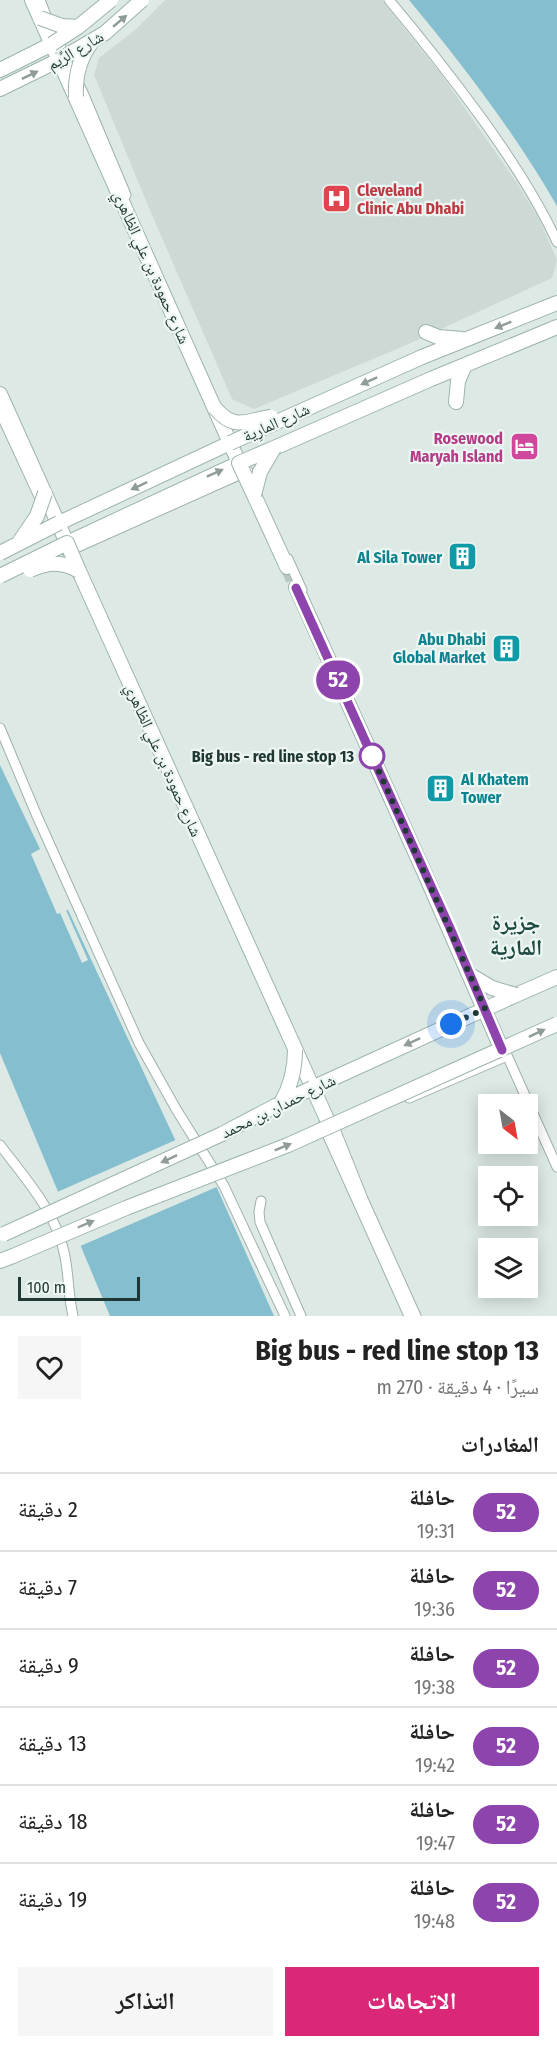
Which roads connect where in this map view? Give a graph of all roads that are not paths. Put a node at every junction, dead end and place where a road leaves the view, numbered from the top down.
1 (111, 0) edge
2 (142, 0) edge
3 (389, 0) edge
4 (37, 5) edge
5 (78, 27) junction
6 (53, 39) junction
7 (93, 41) junction
8 (59, 60) junction
9 (0, 70) edge
10 (0, 89) edge
11 (76, 97) junction
12 (557, 242) edge
13 (557, 303) edge
14 (557, 327) edge
15 (426, 332) dead end
16 (467, 339) junction
17 (465, 365) junction
18 (0, 394) edge
19 (456, 402) dead end
20 (215, 408) junction
21 (0, 412) edge
22 (282, 419) junction
23 (230, 443) junction
24 (274, 448) junction
25 (244, 467) junction
26 (45, 493) junction
27 (254, 495) junction
28 (59, 523) junction
29 (17, 545) junction
30 (66, 548) junction
31 (0, 553) edge
32 (287, 567) tunnel mouth
33 (79, 571) junction
34 (5, 573) edge
35 (296, 588) tunnel mouth
36 (0, 728) edge
37 (470, 975) junction
38 (557, 977) edge
39 (516, 995) junction
40 (485, 1009) junction
41 (557, 1024) edge
42 (295, 1050) junction
43 (505, 1053) junction
44 (312, 1088) junction
45 (281, 1103) junction
46 (330, 1129) junction
47 (0, 1146) edge
48 (557, 1167) edge
49 (261, 1201) dead end
50 (2, 1235) edge
51 (267, 1239) junction
52 (253, 1245) junction
53 (7, 1258) edge
54 (73, 1316) edge
55 (285, 1316) edge
56 (301, 1316) edge
57 (409, 1316) edge
58 (416, 1316) edge

1 - 5 main road, شارع الرِّيم, bridge
7 -> 2 main road, شارع الرِّيم, bridge
3 - 12 street
4 - 5 main road, bridge
4 - 6 main road, شارع حمودة بن علي الظاهري
5 - 6 main road, شارع الرِّيم, bridge
6 - 8 main road, شارع حمودة بن علي الظاهري, bridge
6 - 9 main road, شارع الرِّيم
6 - 25 street
7 - 8 main road, شارع الرِّيم, bridge
7 - 11 main road, bridge
10 -> 8 main road, شارع الرِّيم
8 - 11 main road, شارع حمودة بن علي الظاهري, bridge
11 - 20 main road, شارع حمودة بن علي الظاهري
13 -> 16 main road, شارع المارِية
14 - 17 main road, شارع المارِية
15 - 16 main road
16 -> 22 main road, شارع المارِية, bridge
17 - 19 main road
17 - 24 main road, شارع المارِية
18 - 26 main road, شارع حمودة بن علي الظاهري
20 - 22 main road, bridge
20 - 23 main road, شارع حمودة بن علي الظاهري, bridge
21 - 30 street
22 - 23 main road, شارع المارِية, bridge
23 - 25 main road, شارع حمودة بن علي الظاهري
23 -> 28 main road, شارع المارِية
24 - 25 main road, شارع المارِية, bridge
24 - 27 main road, bridge
25 - 27 main road, شارع حمودة بن علي الظاهري, bridge
25 - 30 main road, شارع المارِية
25 - 43 street
26 - 28 main road, شارع حمودة بن علي الظاهري
26 - 29 main road, bridge
27 - 32 main road, شارع حمودة بن علي الظاهري
28 - 29 main road, شارع المارِية, bridge
28 - 30 main road, شارع حمودة بن علي الظاهري
29 - 31 main road, شارع المارِية, bridge
30 - 33 main road, شارع حمودة بن علي الظاهري, bridge
30 - 34 main road, شارع المارِية, bridge
30 - 46 street
33 - 34 main road, bridge
33 - 42 main road, شارع حمودة بن علي الظاهري
35 - 37 main road
36 - 52 street
37 - 39 main road, bridge
37 - 40 main road
38 - 39 main road, شارع حمدان بن محمد
39 - 40 main road, شارع حمدان بن محمد, bridge
40 - 43 main road
40 -> 44 main road, شارع حمدان بن محمد
43 -> 41 main road, bridge
42 - 44 main road, شارع حمودة بن علي الظاهري
42 - 45 main road, bridge
43 - 46 main road, bridge
43 - 48 street
44 - 45 main road, شارع حمدان بن محمد, bridge
44 - 46 main road, شارع حمودة بن علي الظاهري
45 -> 50 main road, شارع حمدان بن محمد, bridge
53 -> 46 main road, bridge
46 - 57 street
46 - 58 street
47 - 54 street
49 - 51 street
51 - 52 street
51 - 56 street
52 - 55 street

